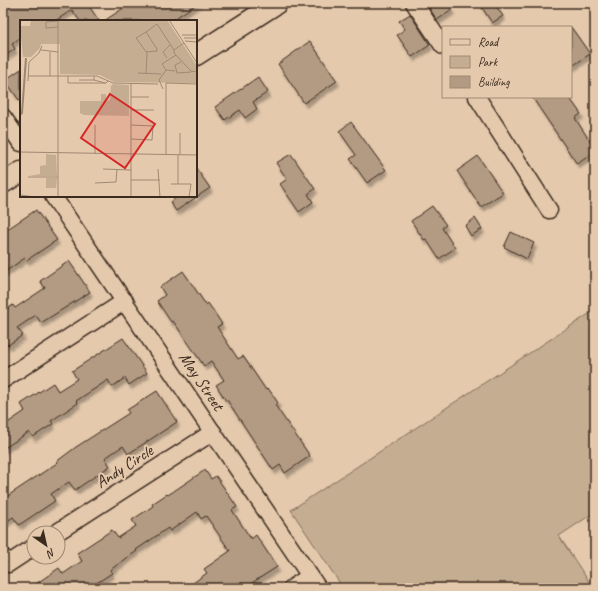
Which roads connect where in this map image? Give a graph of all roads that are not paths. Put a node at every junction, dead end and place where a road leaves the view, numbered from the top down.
1 (277, 3) edge
2 (414, 3) edge
3 (442, 45) edge
4 (197, 54) edge
5 (478, 98) edge
6 (3, 117) edge
7 (20, 142) edge
8 (20, 173) edge
9 (3, 184) edge
10 (54, 197) edge
11 (549, 210) dead end
12 (125, 301) junction
13 (3, 380) edge
14 (212, 432) junction
15 (66, 527) edge
16 (26, 552) edge
17 (3, 557) edge
18 (314, 582) edge
19 (292, 588) edge

1 - 4 main road
2 - 3 street
5 - 11 street
6 - 7 street
8 - 9 main road
10 - 12 street, May Street
12 - 13 street
12 - 14 street, May Street
14 - 15 street, Andy Circle
14 - 18 street, May Street
16 - 17 street
18 - 19 street

